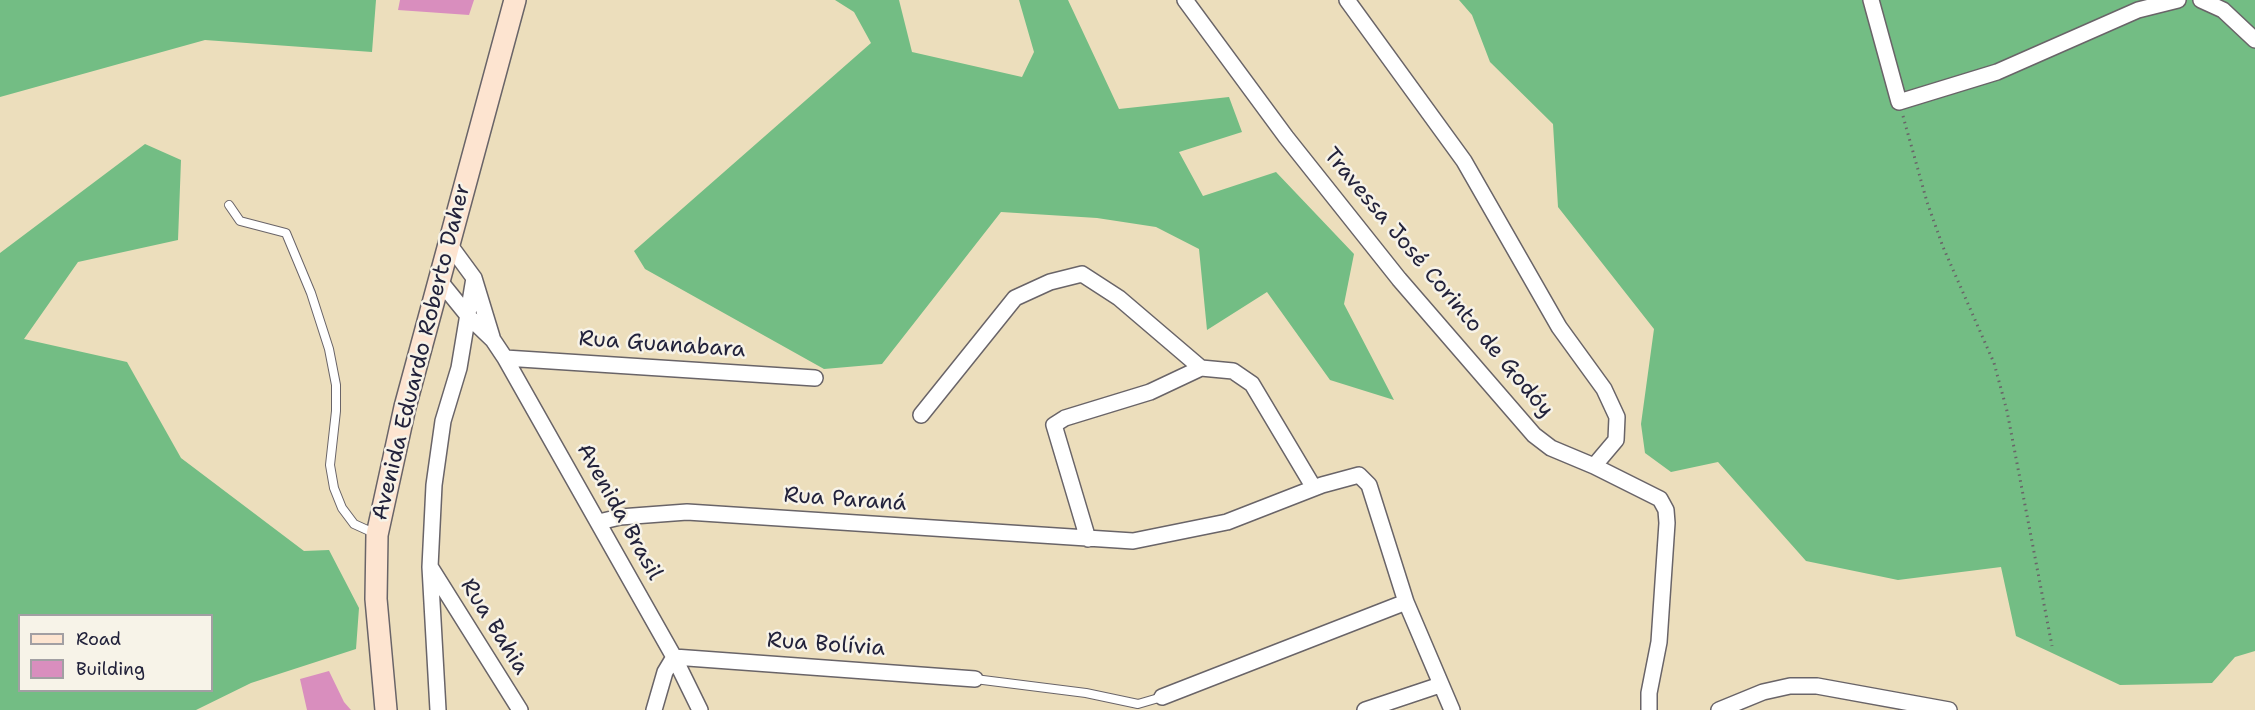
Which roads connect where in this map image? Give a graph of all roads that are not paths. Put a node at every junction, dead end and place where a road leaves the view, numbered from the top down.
1 (515, 0) edge
2 (1185, 0) edge
3 (1347, 0) edge
4 (1871, 0) edge
5 (2178, 0) edge
6 (2201, 0) edge
7 (2255, 40) edge
8 (230, 205) dead end
9 (449, 244) junction
10 (474, 278) junction
11 (439, 280) junction
12 (469, 317) junction
13 (493, 340) junction
14 (506, 358) junction
15 (1201, 368) junction
16 (815, 378) dead end
17 (921, 415) dead end
18 (1594, 466) junction
19 (1314, 488) junction
20 (599, 522) junction
21 (377, 535) junction
22 (1088, 539) junction
23 (430, 567) junction
24 (1406, 602) junction
25 (674, 657) junction
26 (975, 679) joint
27 (1440, 685) junction
28 (1162, 697) joint
29 (386, 710) edge
30 (438, 710) edge
31 (520, 710) edge
32 (654, 710) edge
33 (700, 710) edge
34 (1365, 710) edge
35 (1452, 710) edge
36 (1649, 710) edge
37 (1719, 710) edge
38 (1949, 710) edge

1 - 9 main road, Avenida Eduardo Roberto Daher
2 - 18 street, Travessa José Corinto de Godóy
3 - 18 street
4 - 5 street
6 - 7 street
8 - 21 lane
9 - 10 street, Avenida Brasil
9 - 11 main road, Avenida Eduardo Roberto Daher
10 - 12 street
10 - 13 street, Avenida Brasil
11 - 12 street, Avenida Brasil
11 - 21 main road, Avenida Eduardo Roberto Daher
12 - 13 street, Avenida Brasil
12 - 23 street
13 - 14 street, Avenida Brasil
14 - 16 street, Rua Guanabara
14 - 20 street, Avenida Brasil
15 - 17 street
15 - 19 street
15 - 22 street
18 - 36 street, Travessa José Corinto de Godóy
19 - 22 street, Rua Paraná
19 - 24 street, Rua Paraná
20 - 22 street, Rua Paraná
20 - 25 street, Avenida Brasil
21 - 29 main road, Avenida Eduardo Roberto Daher
23 - 30 street
23 - 31 street, Rua Bahia
24 - 27 street
24 - 28 street
25 - 26 street, Rua Bolívia
25 - 32 street
25 - 33 street, Avenida Brasil
26 - 28 lane
27 - 34 street
27 - 35 street
37 - 38 street

